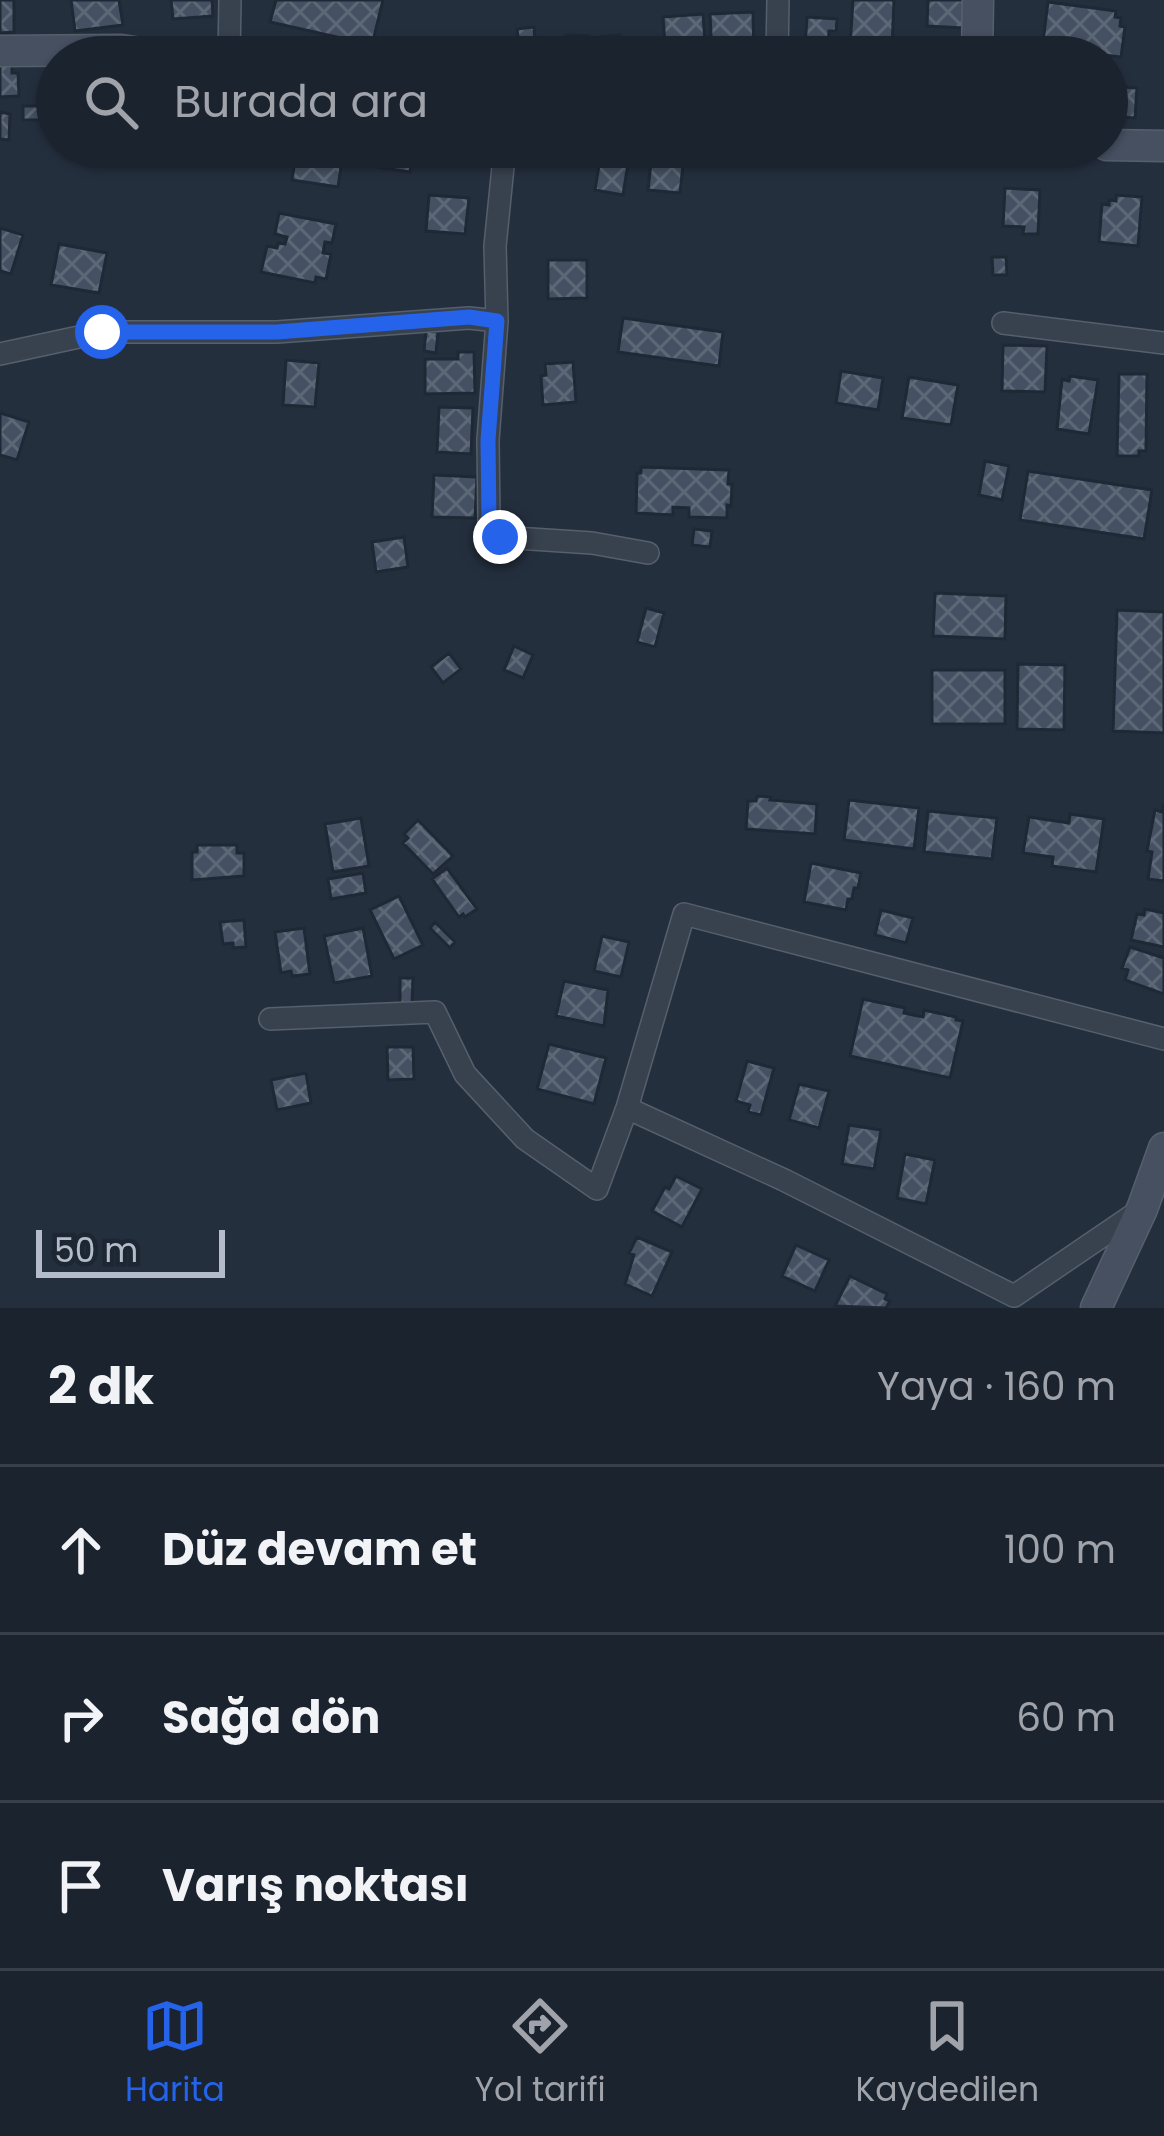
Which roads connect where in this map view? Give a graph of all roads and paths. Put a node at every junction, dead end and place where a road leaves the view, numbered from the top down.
1 (230, 0) edge
2 (778, 0) edge
3 (978, 0) edge
4 (229, 36) edge
5 (777, 36) edge
6 (977, 36) edge
7 (0, 51) edge
8 (36, 51) edge
9 (1128, 145) edge
10 (1164, 146) edge
11 (503, 168) edge
12 (497, 321) junction
13 (1003, 323) dead end
14 (1164, 343) edge
15 (0, 354) edge
16 (648, 554) dead end
17 (270, 1019) dead end
18 (1164, 1039) edge
19 (627, 1108) junction
20 (1162, 1157) edge
21 (1142, 1209) junction
22 (1096, 1308) edge

1 - 4 street
2 - 5 street
3 - 6 street
7 - 8 street
9 - 10 street
11 - 12 street
12 - 15 street
12 - 16 street
13 - 14 street
17 - 19 street
18 - 19 street
19 - 21 street
20 - 21 street
21 - 22 street

